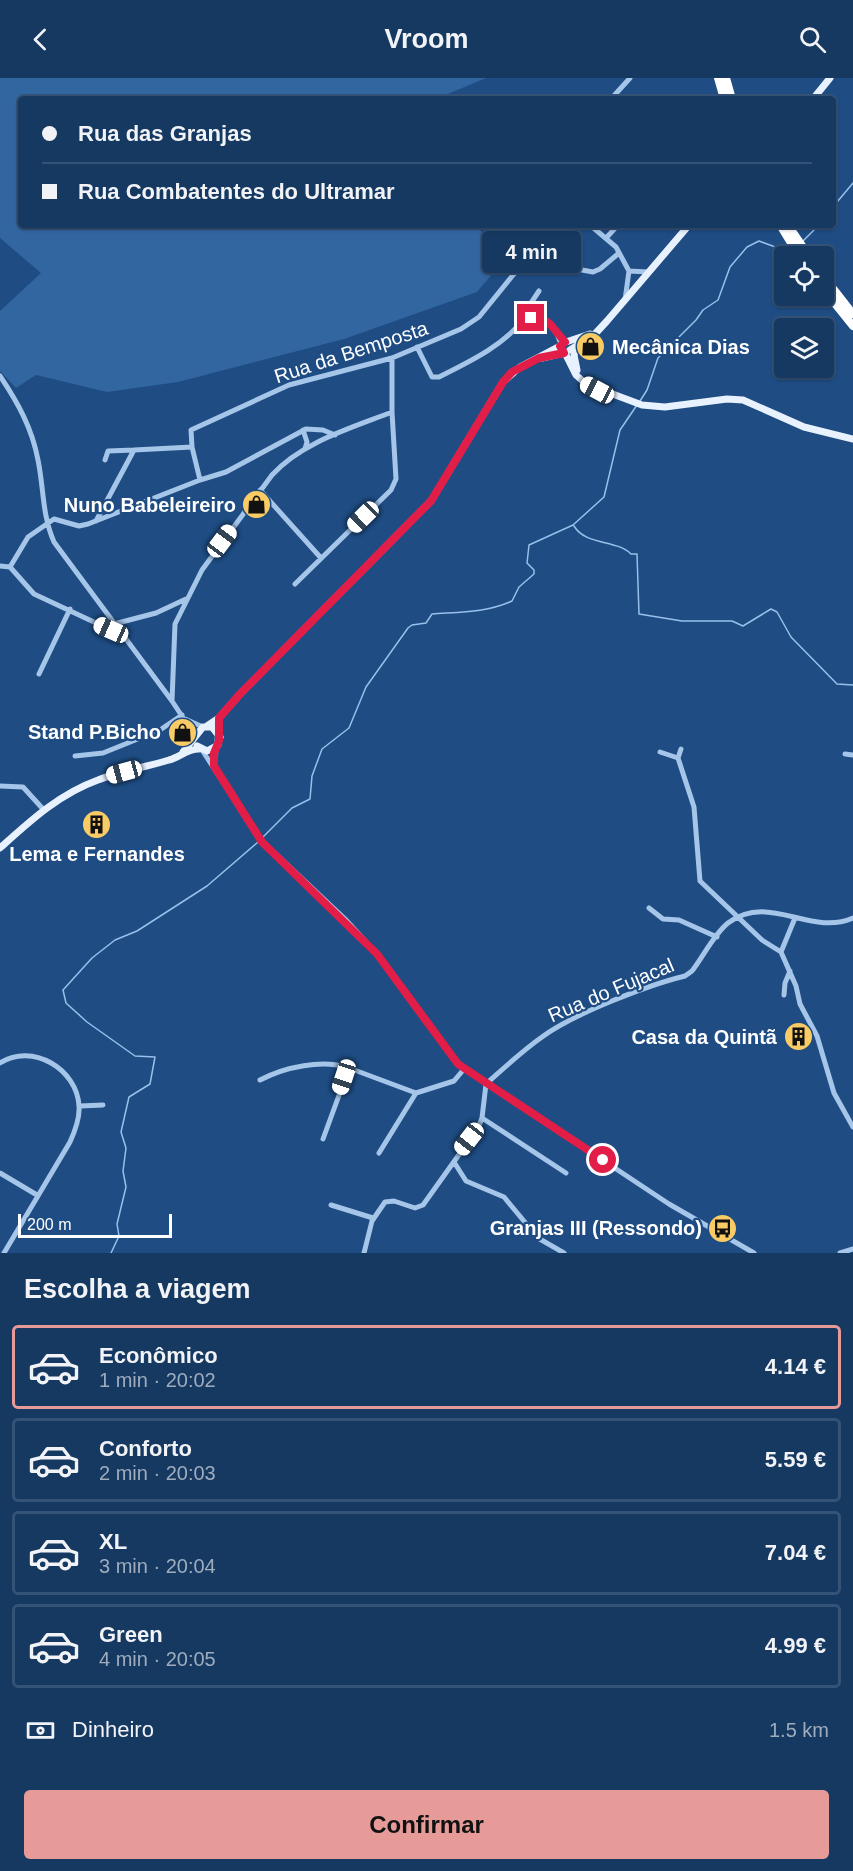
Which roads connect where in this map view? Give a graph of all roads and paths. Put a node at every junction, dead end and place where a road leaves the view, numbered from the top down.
1 (630, 78) edge
2 (718, 78) edge
3 (726, 78) edge
4 (830, 78) edge
5 (614, 96) edge
6 (723, 96) edge
7 (731, 96) edge
8 (815, 96) edge
9 (542, 228) edge
10 (594, 228) edge
11 (615, 228) edge
12 (686, 228) edge
13 (782, 228) edge
14 (790, 228) edge
15 (607, 237) junction
16 (510, 246) dead end
17 (793, 246) edge
18 (802, 246) edge
19 (536, 252) junction
20 (619, 253) junction
21 (629, 271) junction
22 (649, 272) junction
23 (834, 290) edge
24 (539, 291) dead end
25 (625, 300) junction
26 (834, 302) edge
27 (530, 309) junction
28 (534, 314) junction
29 (853, 314) edge
30 (526, 317) junction
31 (853, 326) edge
32 (598, 330) junction
33 (579, 345) junction
34 (417, 347) junction
35 (565, 348) junction
36 (553, 357) junction
37 (392, 358) junction
38 (539, 358) junction
39 (572, 362) junction
40 (0, 376) edge
41 (392, 412) junction
42 (303, 430) junction
43 (335, 435) junction
44 (853, 438) edge
45 (192, 447) junction
46 (305, 449) junction
47 (134, 450) junction
48 (105, 460) dead end
49 (200, 480) junction
50 (260, 490) junction
51 (96, 520) junction
52 (45, 523) junction
53 (321, 558) junction
54 (0, 566) edge
55 (10, 567) junction
56 (295, 584) dead end
57 (186, 599) junction
58 (70, 609) junction
59 (116, 626) junction
60 (39, 674) dead end
61 (172, 701) junction
62 (183, 717) junction
63 (219, 718) junction
64 (205, 726) junction
65 (195, 737) junction
66 (220, 737) junction
67 (216, 748) junction
68 (200, 749) junction
69 (681, 750) dead end
70 (660, 752) dead end
71 (845, 754) dead end
72 (853, 755) edge
73 (75, 756) dead end
74 (179, 756) junction
75 (678, 758) junction
76 (217, 771) junction
77 (0, 786) edge
78 (43, 810) junction
79 (0, 848) edge
80 (648, 908) dead end
81 (739, 917) junction
82 (795, 918) junction
83 (853, 918) edge
84 (717, 938) junction
85 (781, 952) junction
86 (790, 971) junction
87 (784, 995) dead end
88 (0, 1063) edge
89 (349, 1068) junction
90 (464, 1069) junction
91 (261, 1080) dead end
92 (486, 1084) junction
93 (416, 1093) junction
94 (103, 1105) dead end
95 (80, 1106) junction
96 (482, 1118) junction
97 (853, 1127) edge
98 (322, 1139) dead end
99 (379, 1153) dead end
100 (454, 1162) junction
101 (0, 1173) edge
102 (566, 1173) dead end
103 (37, 1195) junction
104 (331, 1205) dead end
105 (374, 1218) junction
106 (853, 1249) edge
107 (4, 1253) edge
108 (364, 1253) edge
109 (564, 1253) edge
110 (754, 1253) edge
111 (840, 1253) edge

1 - 5 street
2 - 6 highway
3 - 7 highway
4 - 8 main road
9 - 19 street
10 - 15 street
11 - 15 street
12 - 22 main road
13 - 17 highway
14 - 18 highway
15 - 20 street
16 - 19 street
19 - 20 street
19 - 34 street, Rua da Bemposta
20 - 21 street
21 - 22 street
21 - 25 street
22 - 25 main road
23 - 29 highway
24 - 27 street
25 - 32 main road
26 - 31 highway
27 - 28 street
27 - 30 street
28 - 30 street
28 - 35 street
30 - 34 street
32 - 33 main road
32 - 35 main road
33 - 35 main road
33 - 39 main road
34 - 37 street, Rua da Bemposta
35 - 36 main road
35 - 38 main road
35 - 39 main road
36 - 38 main road
36 - 39 main road
37 - 41 street
37 - 45 street, Rua da Bemposta
38 - 63 main road
39 - 44 main road
40 - 52 street
41 - 43 street
41 - 53 street
42 - 43 street
42 - 46 street
42 - 49 street
43 - 46 street
45 - 47 street
45 - 49 street
46 - 50 street
47 - 48 street
47 - 51 street
49 - 51 street
50 - 53 street
50 - 57 street
51 - 52 street
52 - 55 street
52 - 59 street
53 - 56 street
54 - 55 street
55 - 58 street
57 - 59 street
57 - 61 street
58 - 59 street
58 - 60 street
59 - 61 street
61 - 62 street
62 - 64 street
62 - 65 street
62 - 73 street
63 - 64 main road
63 - 66 main road
64 - 65 main road
64 - 66 main road
65 - 68 main road
65 - 74 main road
66 - 67 main road
67 - 68 main road
67 - 76 street
68 - 74 main road
68 - 76 street
69 - 75 street
70 - 75 street
71 - 72 street
74 - 78 main road
75 - 81 street
76 - 90 street
77 - 78 street
78 - 79 main road
80 - 84 street
81 - 82 street
81 - 84 street, Rua do Fujacal
81 - 85 street
82 - 83 street
82 - 85 street
84 - 92 street, Rua do Fujacal
85 - 86 street
86 - 87 street
86 - 97 street
88 - 95 street
89 - 91 street
89 - 93 street
89 - 98 street
90 - 92 street
90 - 93 street
92 - 96 street
92 - 110 street
93 - 99 street
94 - 95 street
95 - 103 street
96 - 100 street
96 - 102 street
100 - 105 street
100 - 109 street
101 - 103 street
103 - 107 street
104 - 105 street
105 - 108 street
106 - 111 street

